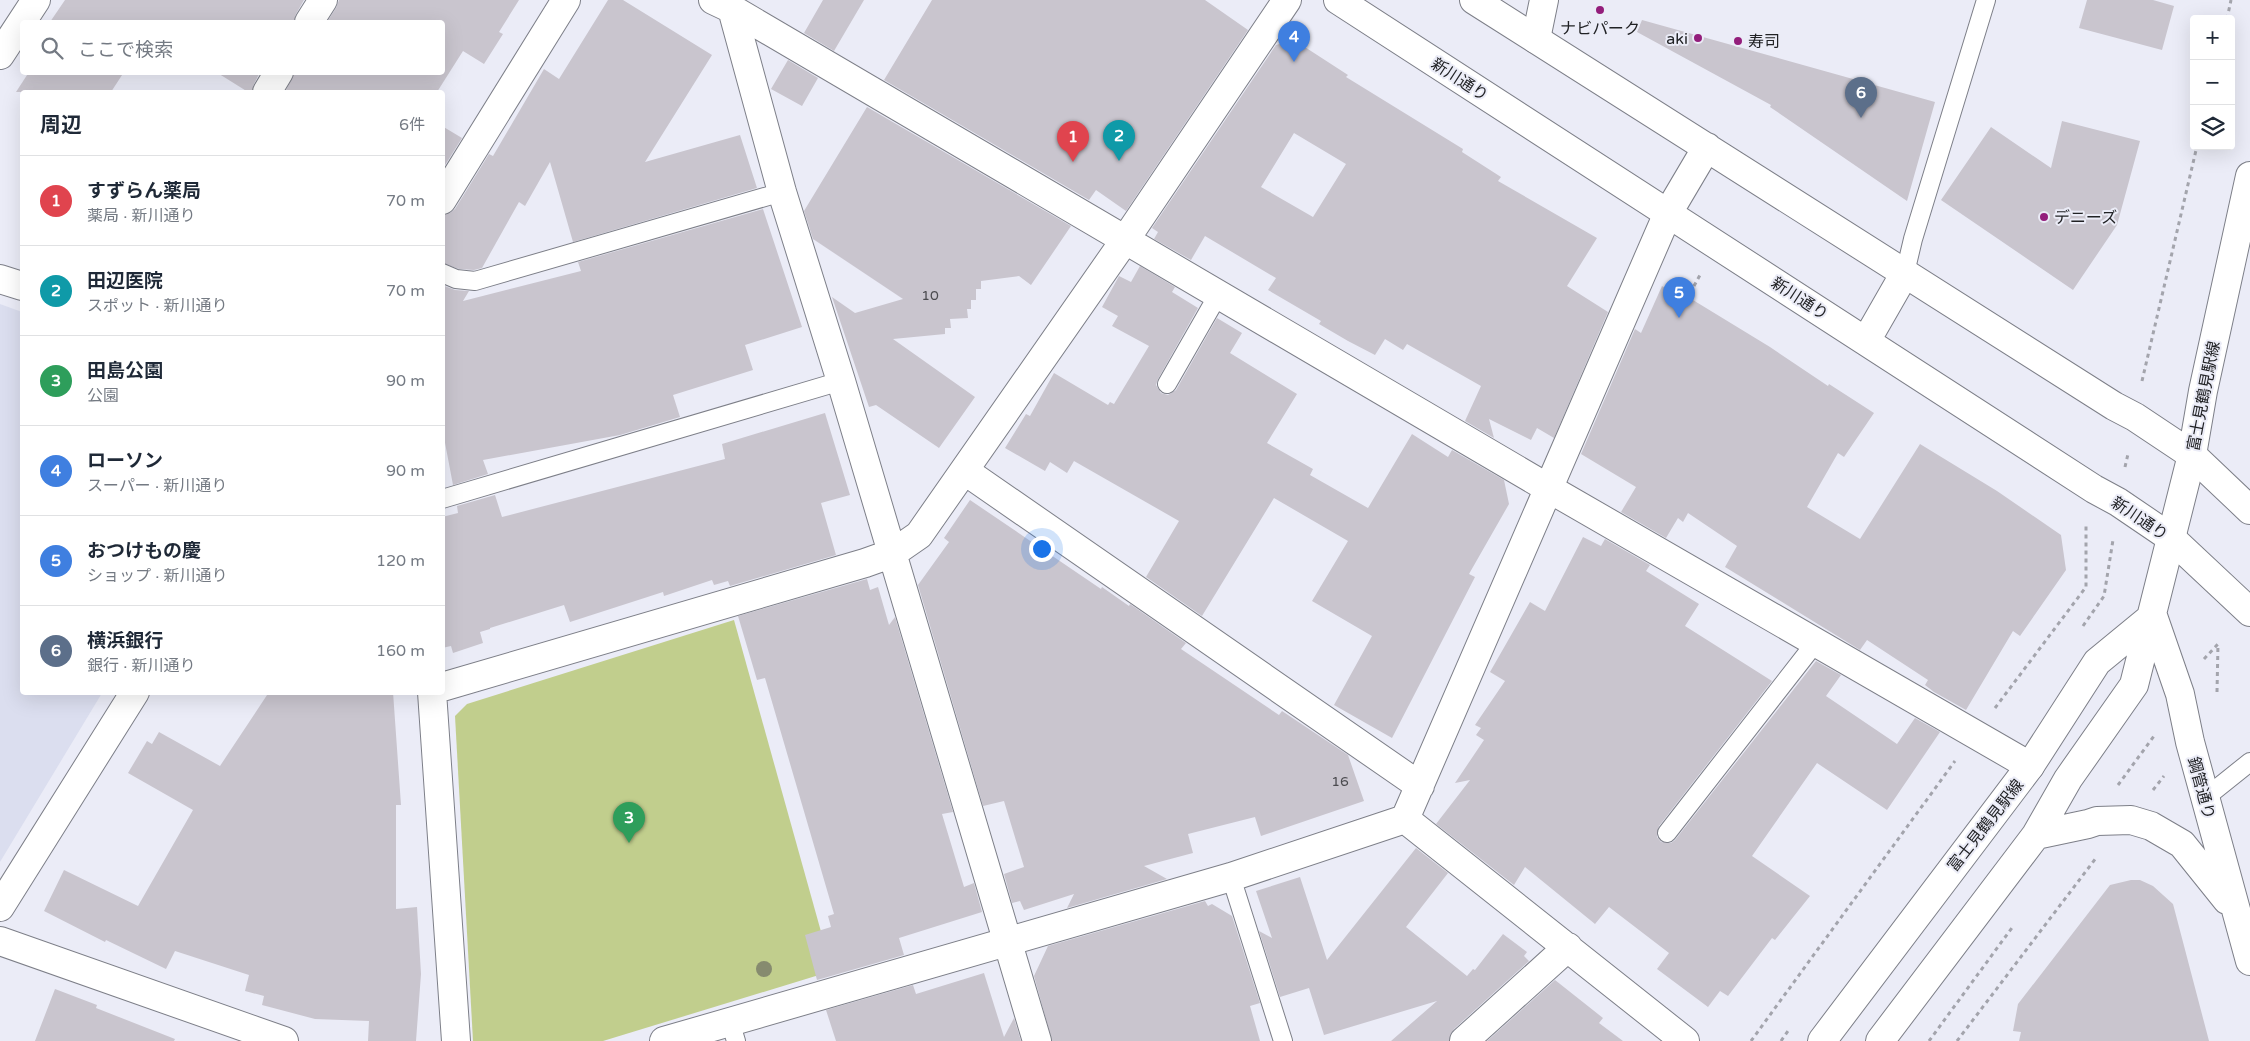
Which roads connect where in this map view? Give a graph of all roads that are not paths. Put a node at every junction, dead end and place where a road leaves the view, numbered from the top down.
1 (36, 0) edge
2 (323, 0) edge
3 (566, 0) edge
4 (1287, 0) edge
5 (1338, 0) edge
6 (1474, 0) edge
7 (1544, 0) edge
8 (1986, 0) edge
9 (722, 4) edge
10 (23, 20) edge
11 (311, 20) edge
12 (20, 25) edge
13 (1536, 39) junction
14 (0, 56) edge
15 (277, 75) edge
16 (268, 90) edge
17 (1707, 147) junction
18 (2250, 176) edge
19 (782, 192) junction
20 (445, 195) edge
21 (1668, 213) junction
22 (1125, 240) junction
23 (1905, 273) junction
24 (445, 274) edge
25 (0, 279) edge
26 (20, 285) edge
27 (1218, 296) junction
28 (1866, 341) junction
29 (841, 381) junction
30 (1167, 384) dead end
31 (2192, 455) junction
32 (965, 471) junction
33 (1548, 488) junction
34 (445, 498) edge
35 (2250, 510) edge
36 (2171, 538) junction
37 (893, 553) junction
38 (2250, 612) edge
39 (2153, 616) junction
40 (1816, 642) junction
41 (445, 686) edge
42 (133, 695) edge
43 (432, 695) edge
44 (2250, 762) edge
45 (2030, 766) junction
46 (1420, 786) junction
47 (2205, 798) junction
48 (1405, 819) junction
49 (1667, 833) dead end
50 (2036, 835) junction
51 (1231, 877) junction
52 (0, 907) edge
53 (2234, 909) junction
54 (1008, 940) junction
55 (0, 941) edge
56 (1568, 947) junction
57 (2250, 961) edge
58 (733, 1031) edge
59 (284, 1041) edge
60 (456, 1041) edge
61 (664, 1041) edge
62 (1037, 1041) edge
63 (1282, 1041) edge
64 (1464, 1041) edge
65 (1685, 1041) edge
66 (1822, 1041) edge
67 (1880, 1041) edge

1 - 10 street
2 - 11 street
3 - 20 street
4 - 22 street
5 - 21 street, 新川通り
6 - 13 street
7 - 13 street
8 - 23 lane
9 - 19 street
9 - 22 street
12 - 14 street
13 - 17 street
15 - 16 street
17 - 21 street
17 - 23 street
18 - 31 street, 富士見鶴見駅線
19 - 24 lane
19 - 29 street
21 - 28 street, 新川通り
21 - 33 street
22 - 27 street
22 - 32 street
23 - 28 street
23 - 31 street
25 - 26 street
27 - 30 lane
27 - 33 street
28 - 36 street, 新川通り
29 - 34 lane
29 - 37 street
31 - 35 street
31 - 36 street, 富士見鶴見駅線
32 - 37 street
32 - 46 street
33 - 40 street
33 - 46 street
36 - 38 street, 新川通り
36 - 39 street, 富士見鶴見駅線
37 - 41 street
37 - 54 street
39 - 45 street, 富士見鶴見駅線
39 - 47 street, 鋼管通り
39 - 50 street, 富士見鶴見駅線
40 - 45 street
40 - 49 lane
42 - 52 street
43 - 60 street
44 - 47 lane
45 - 66 street, 富士見鶴見駅線
46 - 48 street
47 - 53 street, 鋼管通り
48 - 51 street
48 - 56 street
50 - 53 street
50 - 67 street, 富士見鶴見駅線
51 - 54 street
51 - 63 lane
53 - 57 street, 鋼管通り
54 - 58 street
54 - 62 street
55 - 59 street
56 - 64 street
56 - 65 street
58 - 61 street

